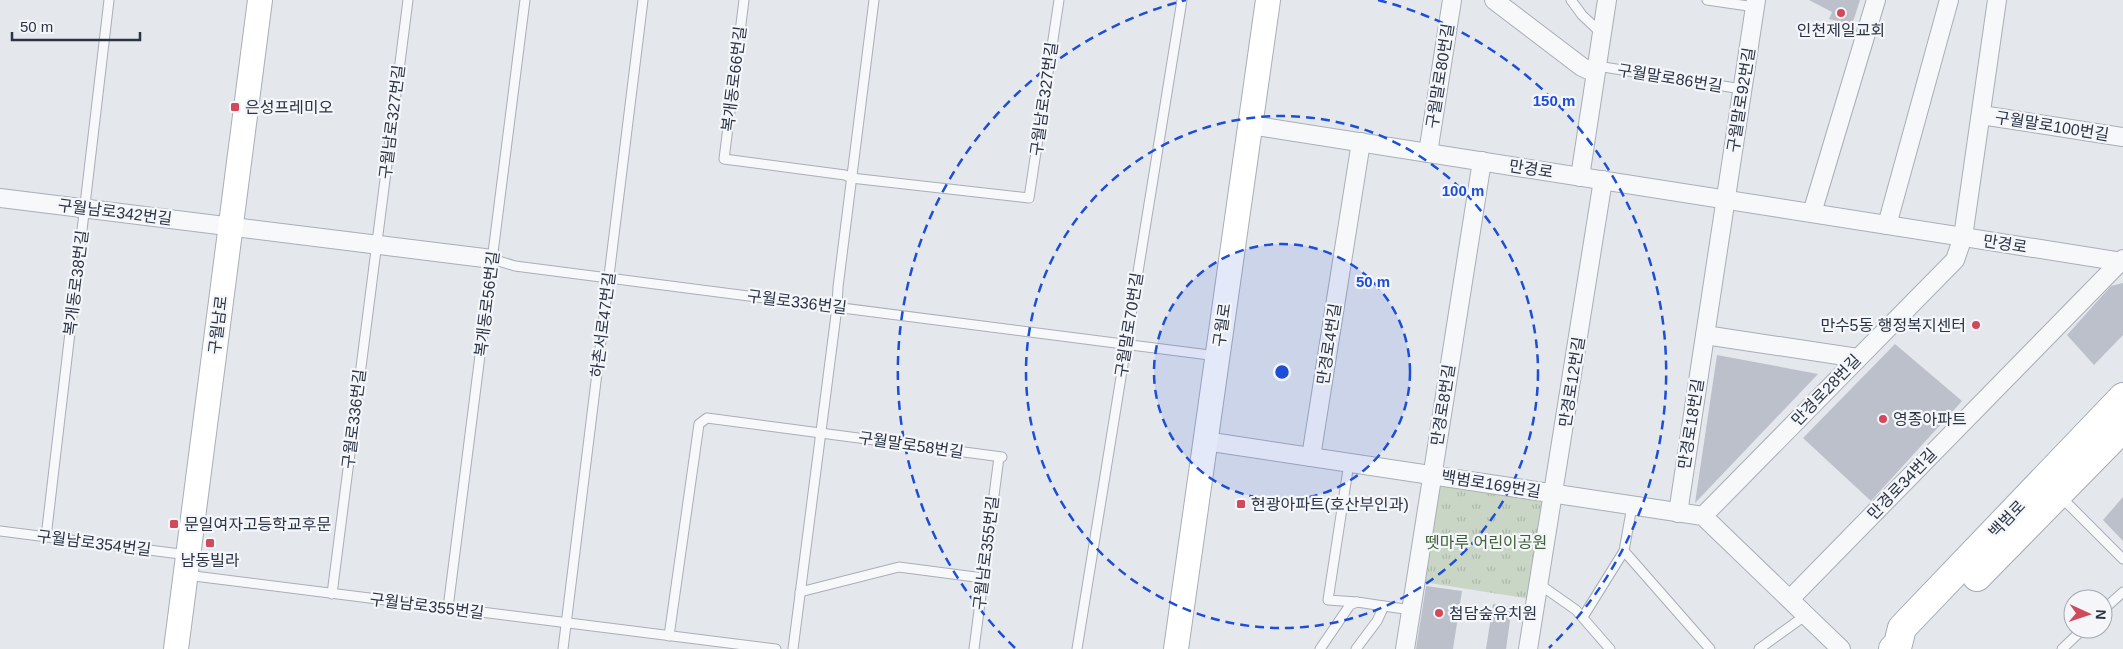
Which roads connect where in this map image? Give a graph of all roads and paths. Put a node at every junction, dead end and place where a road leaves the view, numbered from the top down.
1 (109, 0) edge
2 (260, 0) edge
3 (408, 0) edge
4 (525, 0) edge
5 (643, 0) edge
6 (744, 0) edge
7 (874, 0) edge
8 (1059, 0) edge
9 (1182, 0) edge
10 (1268, 0) edge
11 (1452, 0) edge
12 (1494, 0) edge
13 (1572, 0) edge
14 (1606, 0) edge
15 (1707, 0) edge
16 (1876, 0) edge
17 (1949, 0) edge
18 (1997, 0) edge
19 (1755, 4) edge
20 (1602, 33) junction
21 (1596, 70) junction
22 (1742, 89) junction
23 (1981, 115) junction
24 (1250, 125) junction
25 (2123, 137) edge
26 (1362, 142) junction
27 (1428, 153) junction
28 (1482, 161) junction
29 (1580, 177) junction
30 (851, 178) junction
31 (1603, 180) junction
32 (0, 198) edge
33 (1725, 200) junction
34 (85, 208) junction
35 (1812, 213) junction
36 (1887, 225) junction
37 (231, 227) junction
38 (1963, 237) junction
39 (376, 245) junction
40 (492, 259) junction
41 (2122, 261) edge
42 (609, 278) junction
43 (837, 307) junction
44 (1704, 335) junction
45 (1126, 344) junction
46 (1218, 356) junction
47 (1858, 358) junction
48 (2123, 397) edge
49 (2123, 428) edge
50 (821, 433) junction
51 (1205, 441) junction
52 (1000, 457) joint
53 (1311, 457) junction
54 (1349, 463) junction
55 (1432, 475) junction
56 (1554, 494) junction
57 (2058, 494) junction
58 (1632, 506) junction
59 (1678, 512) junction
60 (1703, 516) junction
61 (0, 531) edge
62 (46, 537) junction
63 (1624, 551) junction
64 (2123, 559) edge
65 (186, 565) junction
66 (983, 578) junction
67 (1539, 584) junction
68 (800, 592) junction
69 (2123, 592) edge
70 (332, 594) junction
71 (1790, 599) junction
72 (2113, 601) edge
73 (1357, 602) junction
74 (1384, 606) junction
75 (448, 608) junction
76 (1412, 610) junction
77 (1806, 615) junction
78 (1582, 617) junction
79 (566, 623) junction
80 (669, 636) junction
81 (2072, 639) edge
82 (1896, 646) edge
83 (176, 649) edge
84 (563, 649) edge
85 (776, 649) edge
86 (793, 649) edge
87 (974, 649) edge
88 (1076, 649) edge
89 (1176, 649) edge
90 (1320, 649) edge
91 (1356, 649) edge
92 (1405, 649) edge
93 (1529, 649) edge
94 (1610, 649) edge
95 (1710, 649) edge
96 (1759, 649) edge
97 (1841, 649) edge
98 (2062, 649) edge

1 - 34 lane, 복개동로38번길
2 - 37 main road, 구월남로
3 - 39 lane, 구월남로327번길
4 - 40 lane, 복개동로56번길
5 - 42 lane, 하촌서로47번길
6 - 30 lane, 복개동로66번길
7 - 30 lane
8 - 30 lane, 구월남로327번길
9 - 45 lane, 구월말로70번길
10 - 24 main road, 구월로
11 - 27 street, 구월말로80번길
12 - 21 street
13 - 20 lane
14 - 20 street, 구월말로86번길
15 - 19 lane
16 - 35 street
17 - 36 street
18 - 23 street, 구월말로100번길
19 - 22 street, 구월말로92번길
20 - 21 street, 구월말로86번길
21 - 22 lane, 구월말로86번길
21 - 29 street, 구월말로86번길
22 - 33 street, 구월말로92번길
23 - 25 street, 구월말로100번길
23 - 38 street, 구월말로100번길
24 - 26 street, 만경로
24 - 46 main road, 구월로
26 - 27 street, 만경로
26 - 53 street, 만경로4번길
27 - 28 street, 만경로
28 - 29 street, 만경로
28 - 55 street, 만경로8번길
29 - 31 street, 만경로
30 - 43 lane
31 - 33 street, 만경로
31 - 56 street, 만경로12번길
32 - 34 street, 구월남로342번길
33 - 35 street, 만경로
33 - 44 street, 만경로18번길
34 - 37 street, 구월남로342번길
34 - 62 lane, 복개동로38번길
35 - 36 street, 만경로
36 - 38 street, 만경로
37 - 39 street, 구월로336번길
37 - 65 main road, 구월남로
38 - 41 street, 만경로
38 - 47 street, 만경로28번길
39 - 40 street, 구월로336번길
39 - 70 lane, 구월로336번길
40 - 42 lane, 구월로336번길
40 - 75 lane, 복개동로56번길
41 - 71 street, 만경로34번길
42 - 43 lane, 구월로336번길
42 - 79 lane, 하촌서로47번길
43 - 45 lane, 구월로336번길
43 - 50 lane
44 - 47 street
44 - 59 street, 만경로18번길
45 - 46 lane, 구월로336번길
45 - 88 lane, 구월말로70번길
46 - 51 main road, 구월로
47 - 60 street, 만경로28번길
48 - 82 main road, 백범로
49 - 57 main road, 백범로
50 - 52 lane, 구월말로58번길
50 - 68 lane
50 - 80 lane, 구월말로58번길
51 - 53 street, 백범로169번길
51 - 89 main road, 구월로
52 - 66 lane, 구월남로355번길
53 - 54 street, 백범로169번길
54 - 55 street, 백범로169번길
54 - 73 lane
55 - 56 street, 백범로169번길
55 - 76 street, 만경로8번길
56 - 58 street, 백범로169번길
56 - 67 street, 만경로12번길
57 - 64 lane
57 - 82 main road, 백범로
58 - 59 street, 백범로169번길
58 - 63 lane
59 - 60 street, 백범로169번길
60 - 71 street
61 - 62 lane, 구월남로354번길
62 - 65 lane, 구월남로354번길
63 - 78 lane
63 - 95 lane
65 - 70 lane, 구월남로355번길
65 - 83 main road, 구월남로
66 - 68 lane
66 - 87 lane, 구월남로355번길
67 - 78 lane
67 - 93 street, 만경로12번길
68 - 86 lane
69 - 72 lane
70 - 75 lane, 구월남로355번길
71 - 77 street
73 - 74 lane
73 - 90 lane
74 - 76 lane
74 - 91 lane
75 - 79 lane, 구월남로355번길
76 - 92 street, 만경로8번길
77 - 96 lane
77 - 97 street
78 - 94 lane
79 - 80 lane, 구월남로355번길
79 - 84 lane, 하촌서로47번길
80 - 85 lane, 구월남로355번길
81 - 98 lane

